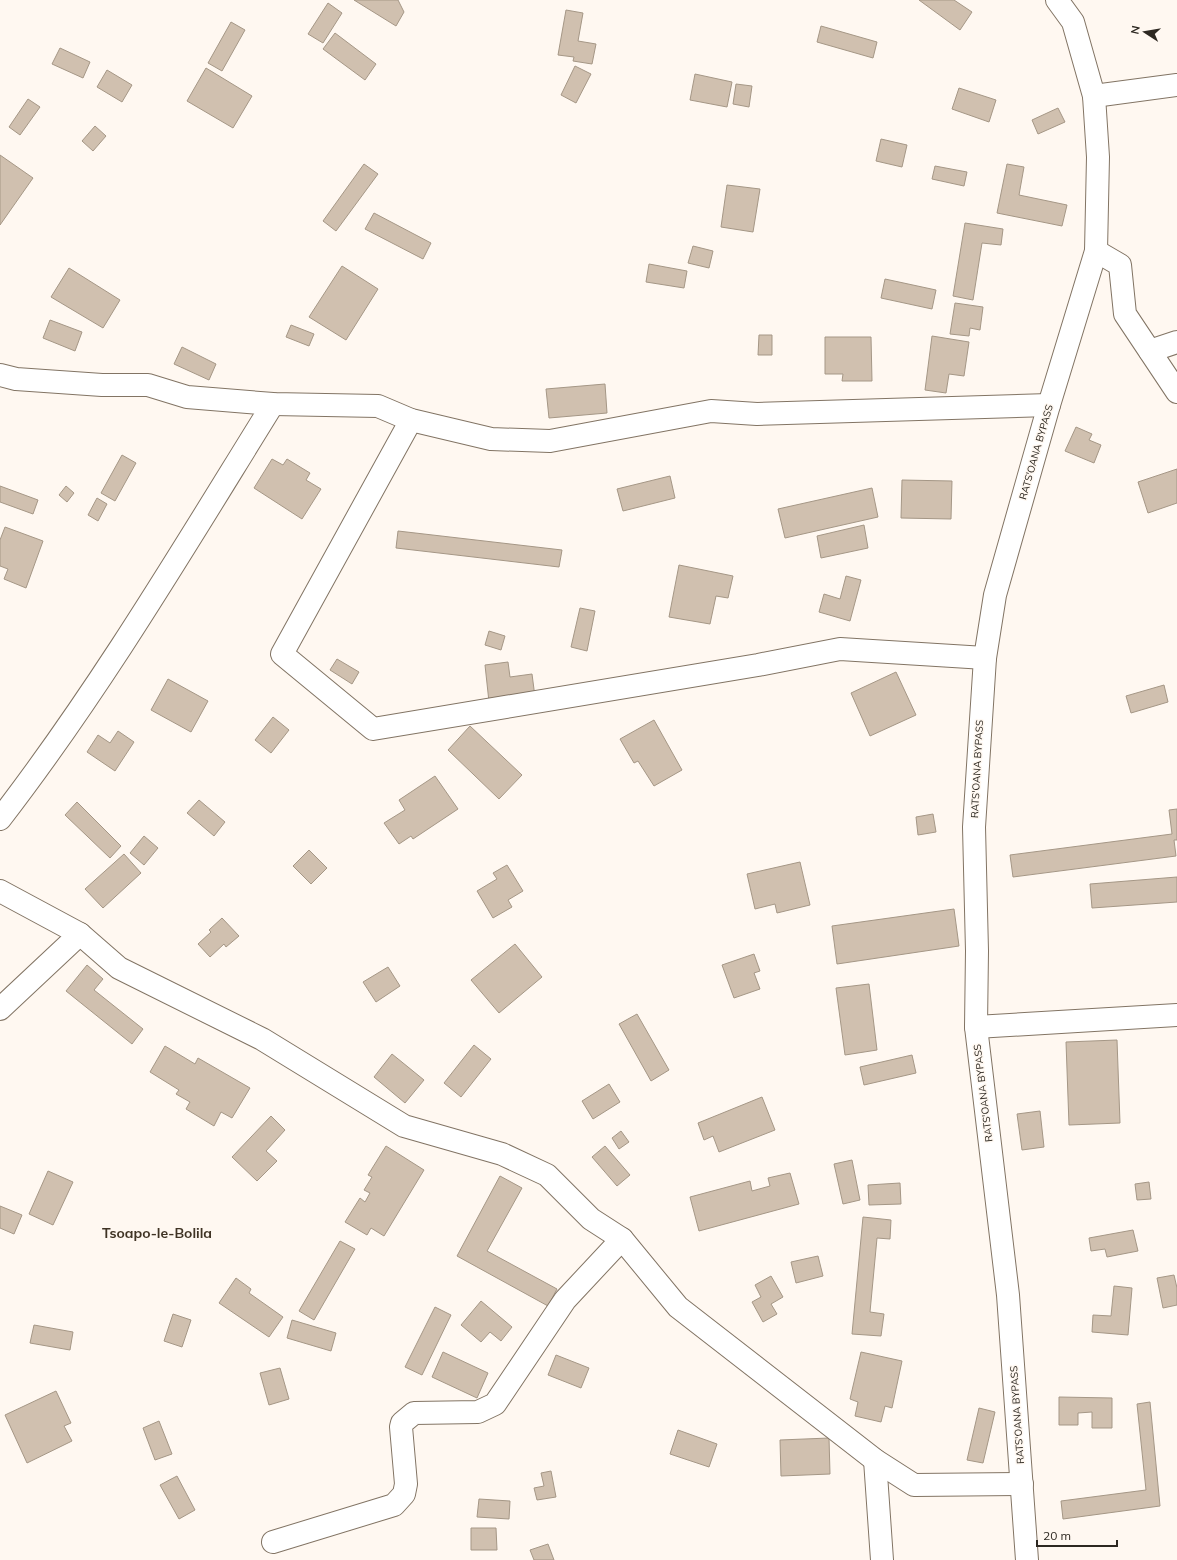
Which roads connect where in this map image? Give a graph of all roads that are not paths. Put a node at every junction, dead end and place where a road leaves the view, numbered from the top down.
1 (1057, 0) edge
2 (1177, 85) edge
3 (1094, 96) junction
4 (1096, 251) junction
5 (1177, 342) edge
6 (1150, 351) junction
7 (0, 375) edge
8 (1177, 392) edge
9 (273, 404) junction
10 (1049, 405) junction
11 (411, 420) junction
12 (985, 658) junction
13 (0, 819) edge
14 (0, 891) edge
15 (80, 934) junction
16 (0, 1009) edge
17 (1177, 1015) edge
18 (976, 1028) junction
19 (622, 1239) junction
20 (875, 1460) junction
21 (1022, 1484) junction
22 (273, 1542) dead end
23 (882, 1560) edge
24 (1027, 1560) edge

1 - 3 street, RATS'OANA BYPASS
2 - 3 street
3 - 4 street, RATS'OANA BYPASS
4 - 6 street
4 - 10 street, RATS'OANA BYPASS
5 - 6 street
6 - 8 street
7 - 9 street
9 - 11 street
9 - 13 street
10 - 11 street
10 - 12 street, RATS'OANA BYPASS
11 - 12 street
12 - 18 street, RATS'OANA BYPASS
14 - 15 street
15 - 16 street
15 - 19 street
17 - 18 street
18 - 21 street, RATS'OANA BYPASS
19 - 20 street
19 - 22 street
20 - 21 street
20 - 23 street
21 - 24 street, RATS'OANA BYPASS

